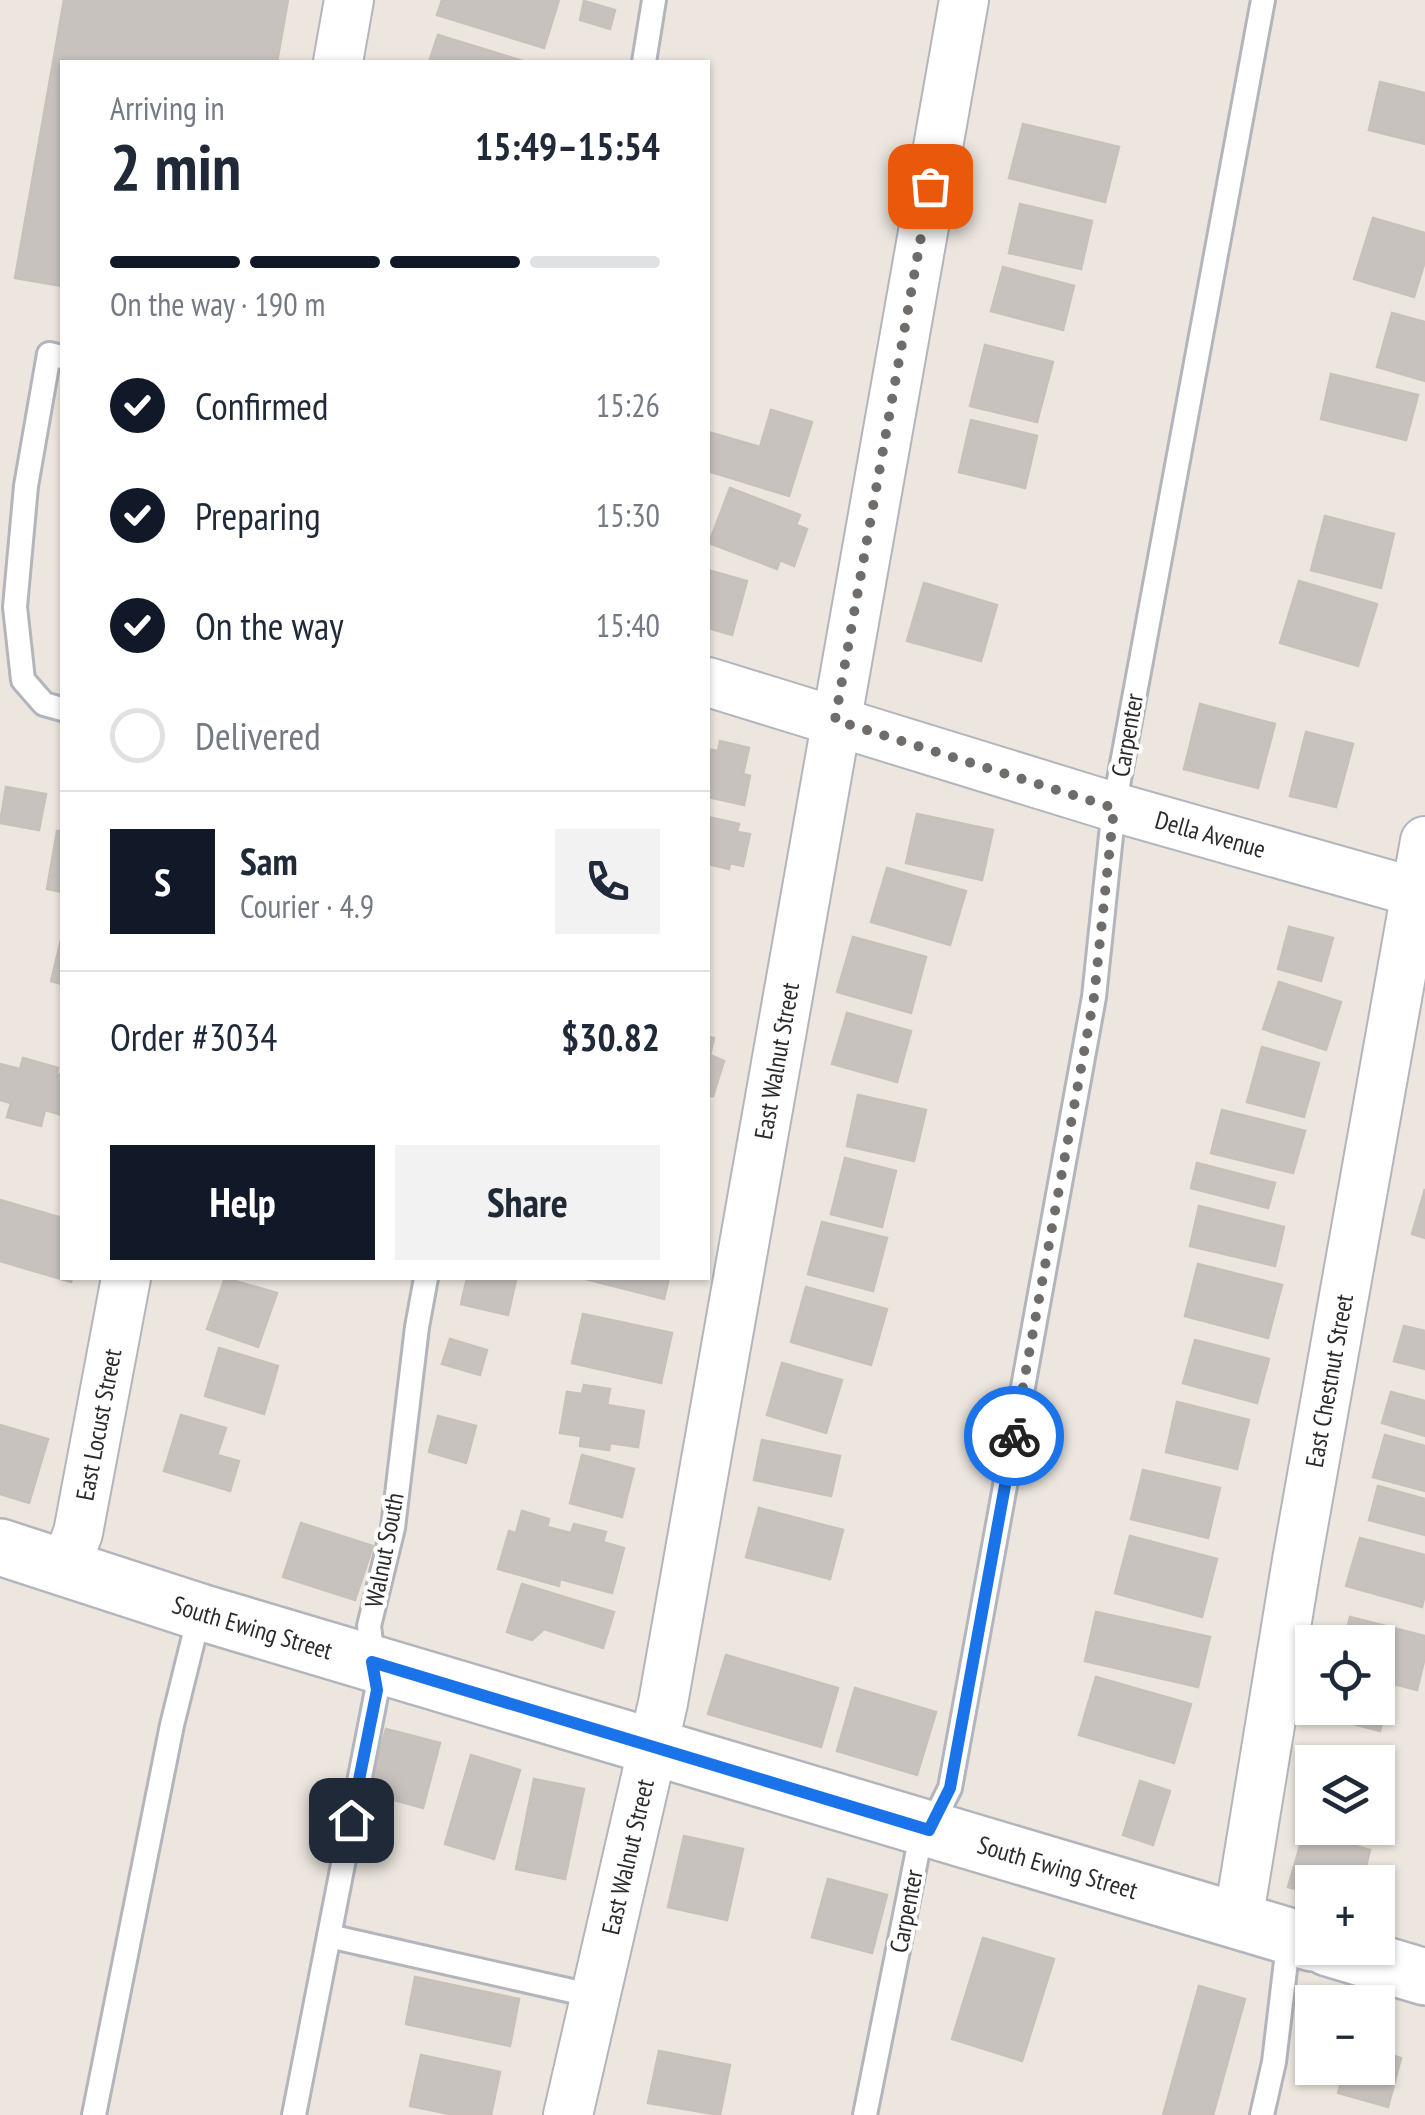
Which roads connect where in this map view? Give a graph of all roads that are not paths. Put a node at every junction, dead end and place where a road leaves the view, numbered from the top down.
1 (349, 0) edge
2 (654, 0) edge
3 (964, 0) edge
4 (1263, 0) edge
5 (338, 60) edge
6 (644, 60) edge
7 (60, 357) edge
8 (710, 683) edge
9 (60, 708) edge
10 (835, 720) junction
11 (1114, 808) junction
12 (1425, 841) edge
13 (1420, 894) edge
14 (126, 1280) edge
15 (426, 1280) edge
16 (0, 1547) edge
17 (64, 1568) junction
18 (200, 1612) junction
19 (372, 1662) junction
20 (653, 1746) junction
21 (929, 1830) junction
22 (329, 1936) junction
23 (1292, 1937) edge
24 (1425, 1977) edge
25 (594, 1996) junction
26 (94, 2115) edge
27 (294, 2115) edge
28 (568, 2115) edge
29 (865, 2115) edge
30 (1262, 2115) edge

1 - 5 street
2 - 6 lane
3 - 10 street, East Walnut Street
4 - 11 lane, Carpenter
7 - 9 lane
8 - 10 street, Della Avenue
10 - 11 street, Della Avenue
10 - 20 street, East Walnut Street
11 - 13 street, Della Avenue
11 - 21 lane, Carpenter
12 - 13 street, East Chestnut Street
13 - 23 street, East Chestnut Street
14 - 17 street, East Locust Street
15 - 19 lane, Walnut South
16 - 17 street, South Ewing Street
17 - 18 street, South Ewing Street
18 - 19 street, South Ewing Street
18 - 26 lane
19 - 20 street, South Ewing Street
19 - 22 lane, Walnut South
20 - 21 street, South Ewing Street
20 - 25 street, East Walnut Street
21 - 23 street, South Ewing Street
21 - 29 lane, Carpenter
22 - 25 lane
22 - 27 lane, Walnut South
23 - 24 street, South Ewing Street
23 - 30 lane
25 - 28 street, East Walnut Street

